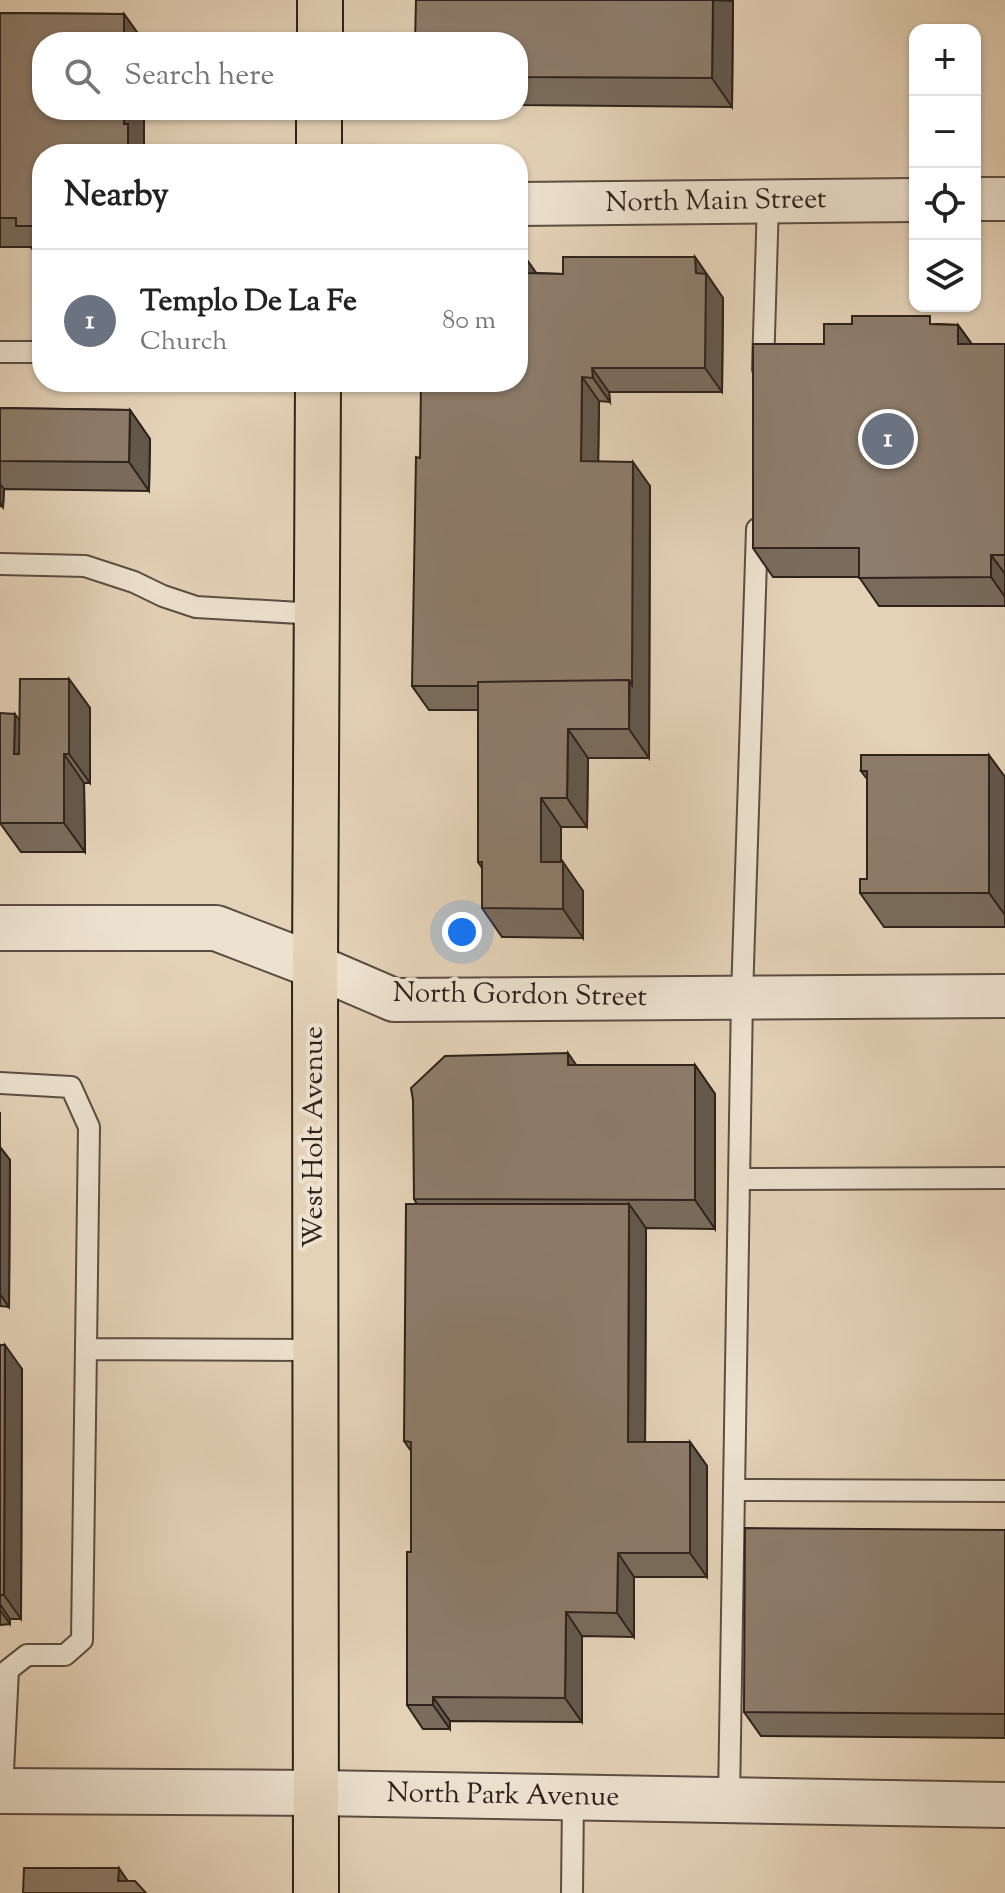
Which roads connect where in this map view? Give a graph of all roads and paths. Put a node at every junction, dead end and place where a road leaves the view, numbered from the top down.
1 (320, 0) edge
2 (320, 32) edge
3 (319, 120) edge
4 (319, 144) edge
5 (981, 199) edge
6 (1005, 199) edge
7 (909, 200) edge
8 (768, 201) junction
9 (528, 204) edge
10 (0, 352) edge
11 (32, 352) edge
12 (318, 392) edge
13 (762, 392) edge
14 (758, 504) edge
15 (0, 564) edge
16 (317, 614) junction
17 (0, 928) edge
18 (315, 966) junction
19 (1005, 996) edge
20 (742, 997) junction
21 (0, 1083) edge
22 (1005, 1178) edge
23 (739, 1179) junction
24 (86, 1349) junction
25 (316, 1350) junction
26 (734, 1490) junction
27 (1005, 1491) edge
28 (1, 1791) edge
29 (317, 1793) junction
30 (573, 1797) junction
31 (729, 1800) junction
32 (1005, 1805) edge
33 (316, 1893) edge
34 (572, 1893) edge

1 - 2 main road
3 - 4 main road
5 - 6 street
7 - 8 street, North Main Street
8 - 9 street, North Main Street
8 - 13 lane
10 - 11 lane
12 - 16 main road, West Holt Avenue
14 - 20 lane
15 - 16 lane
16 - 18 main road, West Holt Avenue
17 - 18 street, North Gordon Street
18 - 20 street, North Gordon Street
18 - 25 main road, West Holt Avenue
19 - 20 street, North Gordon Street
20 - 23 lane
21 - 24 lane
22 - 23 lane
23 - 26 lane
24 - 25 lane
24 - 28 lane
25 - 29 main road, West Holt Avenue
26 - 27 lane
26 - 31 lane
28 - 29 street, North Park Avenue
29 - 30 street, North Park Avenue
29 - 33 main road, West Holt Avenue
30 - 31 street, North Park Avenue
30 - 34 lane
31 - 32 street, North Park Avenue

